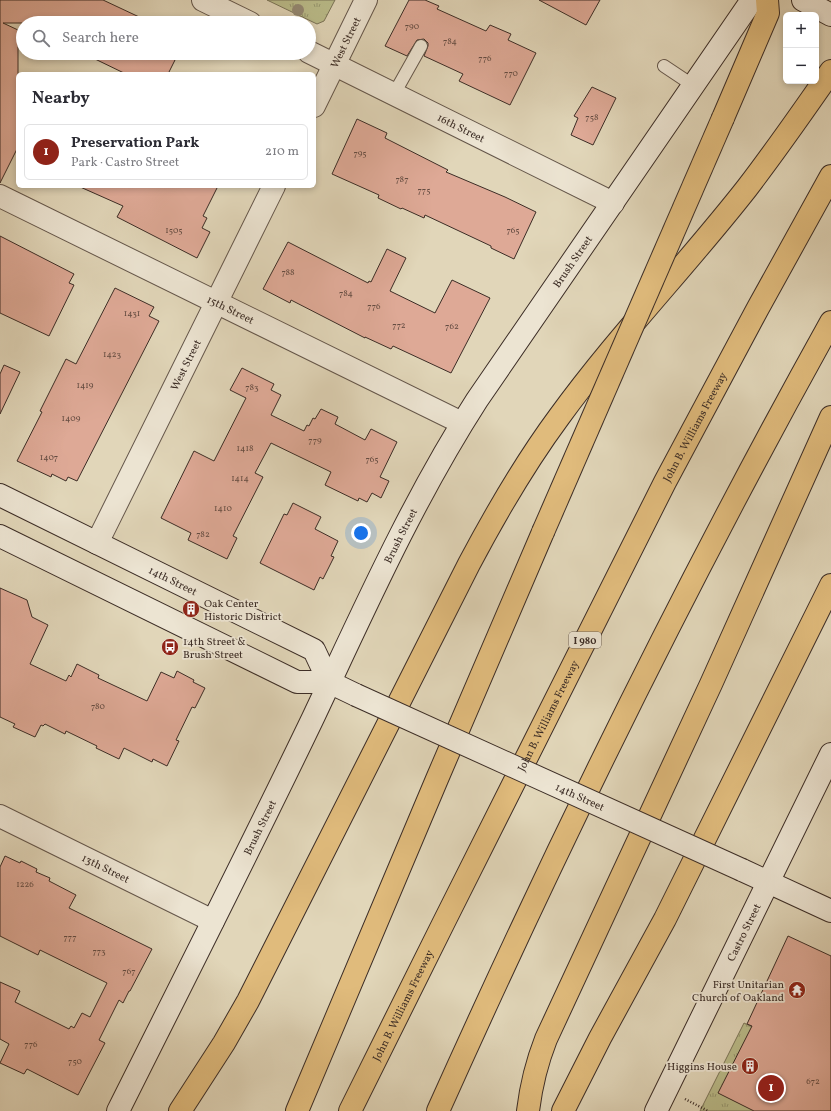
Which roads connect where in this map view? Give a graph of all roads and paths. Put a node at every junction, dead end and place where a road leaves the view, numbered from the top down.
1 (203, 0) edge
2 (366, 0) edge
3 (752, 0) edge
4 (767, 0) edge
5 (236, 16) edge
6 (421, 46) dead end
7 (316, 56) edge
8 (334, 65) junction
9 (664, 66) dead end
10 (831, 71) edge
11 (694, 86) junction
12 (394, 94) junction
13 (316, 102) edge
14 (831, 176) edge
15 (273, 188) edge
16 (0, 196) edge
17 (613, 203) junction
18 (216, 302) junction
19 (831, 322) edge
20 (831, 417) edge
21 (462, 423) junction
22 (0, 495) edge
23 (0, 536) edge
24 (96, 543) junction
25 (831, 585) edge
26 (329, 682) junction
27 (831, 754) edge
28 (0, 816) edge
29 (769, 882) junction
30 (831, 912) edge
31 (213, 920) junction
32 (118, 1111) edge
33 (180, 1111) edge
34 (297, 1111) edge
35 (350, 1111) edge
36 (438, 1111) edge
37 (528, 1111) edge
38 (563, 1111) edge
39 (656, 1111) edge

1 - 5 street
2 - 8 street, West Street
3 - 11 street, Brush Street
4 - 34 highway, bridge
6 - 12 lane
7 - 8 street, 16th Street
8 - 12 street, 16th Street
8 - 13 street, West Street
9 - 11 lane
10 - 33 highway
11 - 17 street, Brush Street
12 - 17 street, 16th Street
14 - 35 highway, John B. Williams Freeway / I 980
15 - 18 street, West Street
16 - 18 street, 15th Street
17 - 21 street, Brush Street
18 - 21 street, 15th Street
18 - 24 street, West Street
19 - 36 highway
20 - 37 highway
21 - 26 street, Brush Street
22 - 24 street, 14th Street
23 - 26 street, 14th Street
24 - 26 street, 14th Street
25 - 38 highway
26 - 29 street, 14th Street, bridge
26 - 31 street, Brush Street
27 - 29 street, Castro Street
28 - 31 street, 13th Street
29 - 30 street, 14th Street
29 - 39 street, Castro Street
31 - 32 street, Brush Street

